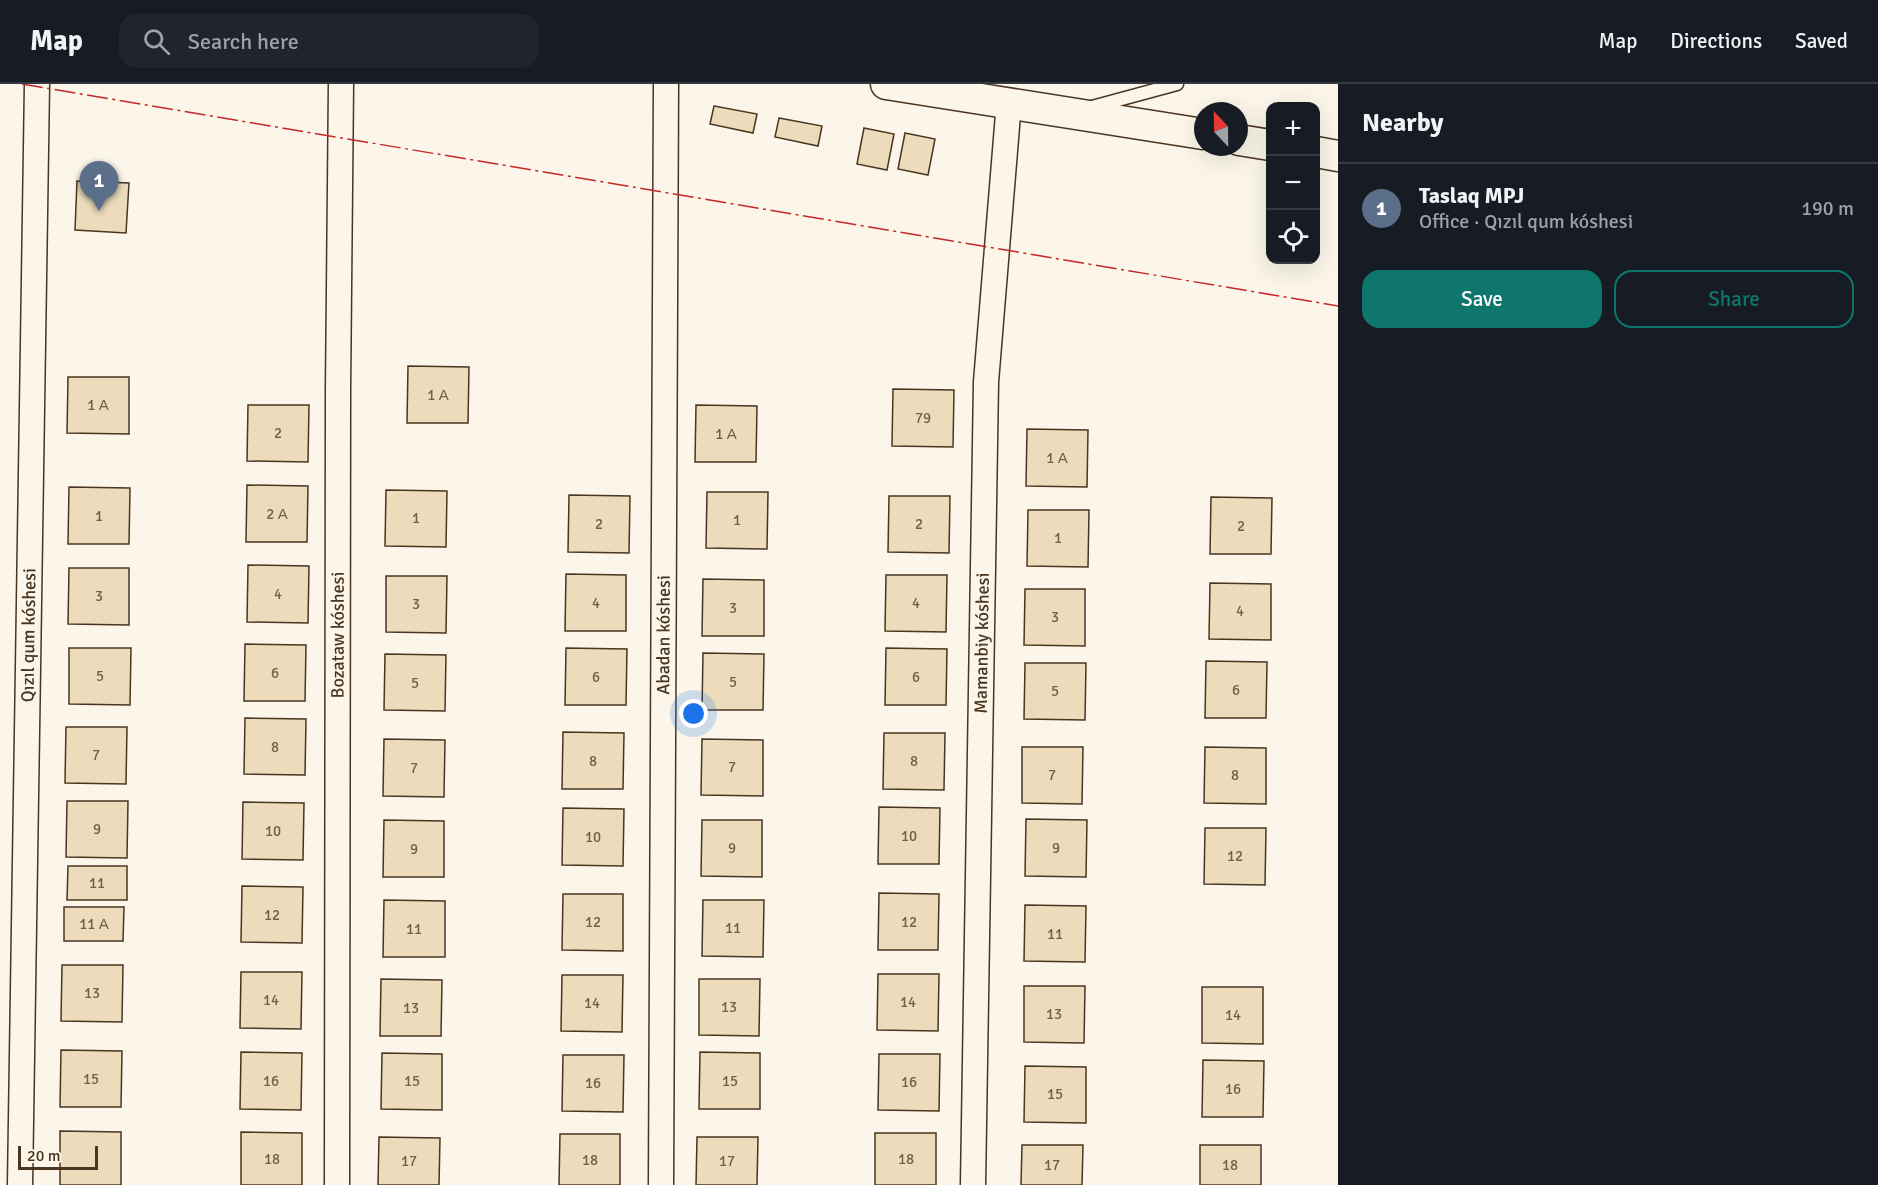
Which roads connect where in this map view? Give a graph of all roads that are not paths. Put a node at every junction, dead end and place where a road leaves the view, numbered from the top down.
1 (37, 84) edge
2 (341, 84) edge
3 (666, 84) edge
4 (886, 84) edge
5 (1177, 84) edge
6 (1009, 102) junction
7 (1072, 112) junction
8 (1194, 132) edge
9 (1248, 141) edge
10 (1266, 144) edge
11 (1320, 153) edge
12 (1338, 156) edge
13 (20, 1185) edge
14 (337, 1185) edge
15 (661, 1185) edge
16 (973, 1185) edge

1 - 13 street, Qızıl qum kóshesi
2 - 14 street, Bozataw kóshesi
3 - 15 street, Abadan kóshesi
4 - 6 street
5 - 7 lane
6 - 7 street
6 - 16 street, Mamanbiy kóshesi
7 - 8 street
9 - 10 street
11 - 12 street

